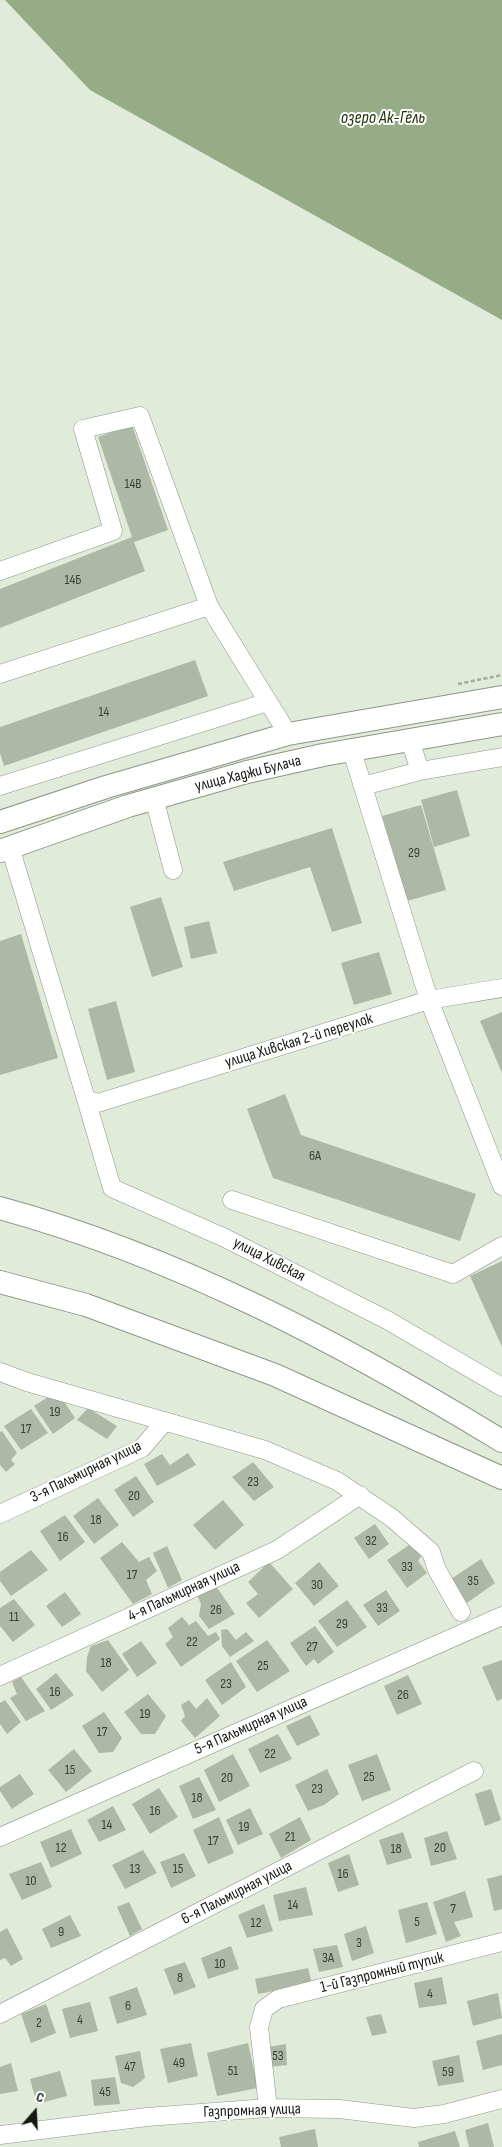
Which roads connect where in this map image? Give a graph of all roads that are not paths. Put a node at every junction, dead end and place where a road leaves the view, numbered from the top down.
1 (0, 571) edge
2 (209, 606) junction
3 (0, 674) edge
4 (502, 697) edge
5 (268, 702) junction
6 (502, 724) edge
7 (288, 734) junction
8 (410, 740) junction
9 (352, 750) junction
10 (502, 757) edge
11 (420, 771) junction
12 (0, 786) edge
13 (363, 786) junction
14 (154, 798) junction
15 (0, 821) edge
16 (5, 849) edge
17 (173, 870) dead end
18 (502, 988) edge
19 (429, 1000) junction
20 (92, 1101) junction
21 (502, 1186) edge
22 (232, 1200) dead end
23 (0, 1208) edge
24 (502, 1246) edge
25 (0, 1282) edge
26 (0, 1372) edge
27 (502, 1387) edge
28 (164, 1421) junction
29 (502, 1441) edge
30 (502, 1478) edge
31 (360, 1495) junction
32 (0, 1514) edge
33 (461, 1612) dead end
34 (502, 1616) edge
35 (0, 1676) edge
36 (474, 1771) dead end
37 (0, 1837) edge
38 (502, 1942) edge
39 (0, 2014) edge
40 (502, 2098) edge
41 (268, 2108) junction
42 (0, 2135) edge

1 - 2 street
2 - 3 street
2 - 5 street
4 - 7 main road, улица Хаджи Булача
5 - 7 street
5 - 12 street
6 - 8 main road, улица Хаджи Булача
7 - 15 main road, улица Хаджи Булача
8 - 9 main road, улица Хаджи Булача
8 - 11 street
9 - 13 street
9 - 14 main road, улица Хаджи Булача
10 - 11 street
11 - 13 street
13 - 19 street
14 - 16 main road, улица Хаджи Булача
14 - 17 street
15 - 16 main road
16 - 20 street, улица Хивская
18 - 19 street, улица Хивская 2-й переулок
19 - 20 street, улица Хивская 2-й переулок
19 - 21 street
20 - 27 street, улица Хивская
22 - 24 street
23 - 29 main road
25 - 30 main road
26 - 28 street
28 - 31 street
28 - 32 street, 3-я Пальмирная улица
31 - 33 street
31 - 35 street, 4-я Пальмирная улица
34 - 37 street, 5-я Пальмирная улица
36 - 39 street, 6-я Пальмирная улица
38 - 41 street, 1-й Газпромный тупик
40 - 41 street, Газпромная улица
41 - 42 street, Газпромная улица

